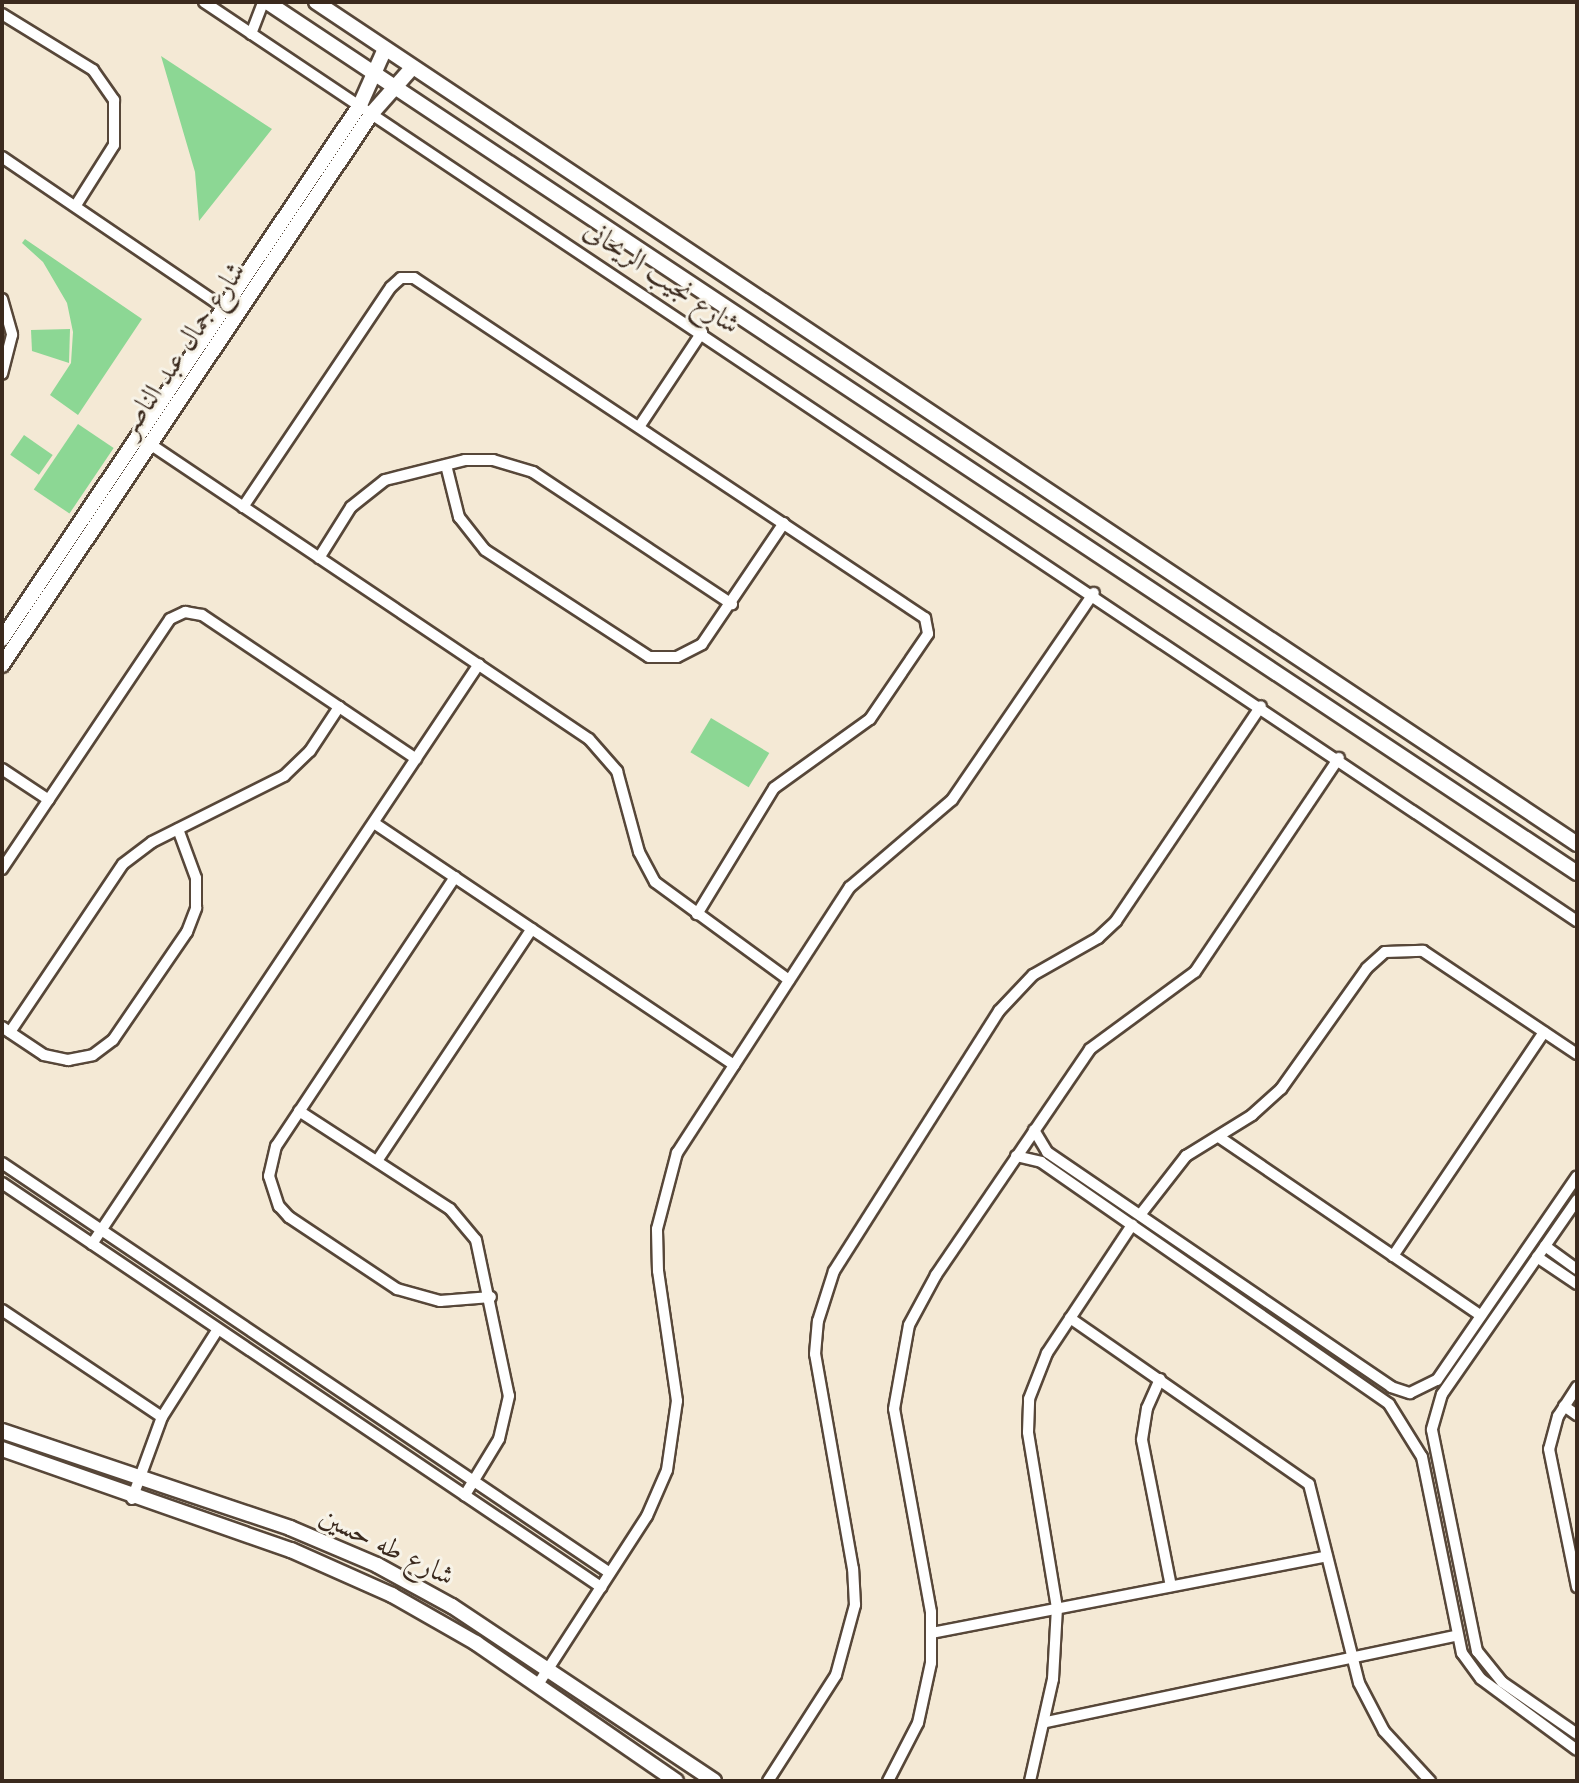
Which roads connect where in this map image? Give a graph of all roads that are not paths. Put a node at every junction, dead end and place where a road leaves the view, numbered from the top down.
1 (204, 2) edge
2 (265, 2) edge
3 (316, 2) edge
4 (2, 14) edge
5 (251, 34) junction
6 (384, 51) junction
7 (412, 68) junction
8 (372, 73) junction
9 (396, 88) junction
10 (366, 109) junction
11 (2, 157) edge
12 (321, 175) junction
13 (76, 205) junction
14 (2, 299) edge
15 (224, 308) junction
16 (702, 332) junction
17 (2, 374) edge
18 (639, 427) junction
19 (150, 444) junction
20 (446, 465) junction
21 (243, 507) junction
22 (784, 523) junction
23 (319, 558) junction
24 (1094, 593) junction
25 (732, 604) junction
26 (2, 639) edge
27 (479, 664) junction
28 (2, 665) edge
29 (1261, 706) junction
30 (339, 707) junction
31 (1339, 758) junction
32 (416, 759) junction
33 (2, 769) edge
34 (49, 800) junction
35 (374, 823) junction
36 (178, 829) junction
37 (1575, 839) edge
38 (2, 869) edge
39 (1577, 873) edge
40 (455, 877) junction
41 (697, 914) junction
42 (1577, 921) edge
43 (532, 929) junction
44 (789, 980) junction
45 (6, 1030) edge
46 (1544, 1032) junction
47 (1577, 1054) edge
48 (734, 1065) junction
49 (299, 1111) junction
50 (1034, 1130) junction
51 (1219, 1137) junction
52 (1016, 1156) junction
53 (377, 1161) junction
54 (2, 1163) edge
55 (1577, 1176) edge
56 (2, 1183) edge
57 (1577, 1200) edge
58 (1140, 1215) junction
59 (1132, 1225) junction
60 (102, 1230) junction
61 (92, 1244) junction
62 (1545, 1246) junction
63 (1393, 1256) junction
64 (1537, 1257) junction
65 (1577, 1269) edge
66 (1577, 1284) edge
67 (491, 1297) junction
68 (2, 1310) edge
69 (1481, 1316) junction
70 (1070, 1318) junction
71 (218, 1329) junction
72 (1160, 1379) junction
73 (1577, 1387) edge
74 (1564, 1406) junction
75 (1577, 1415) edge
76 (162, 1417) junction
77 (2, 1431) edge
78 (2, 1449) edge
79 (137, 1479) junction
80 (474, 1480) junction
81 (465, 1495) junction
82 (132, 1499) junction
83 (1327, 1556) junction
84 (610, 1573) junction
85 (1171, 1586) junction
86 (601, 1587) junction
87 (1577, 1587) edge
88 (1057, 1608) junction
89 (932, 1633) junction
90 (1455, 1636) junction
91 (1351, 1658) junction
92 (547, 1669) junction
93 (537, 1686) junction
94 (1046, 1722) junction
95 (1577, 1734) edge
96 (1577, 1750) edge
97 (1416, 1777) edge
98 (676, 1781) edge
99 (714, 1781) edge
100 (768, 1781) edge
101 (888, 1781) edge
102 (1030, 1781) edge
103 (1430, 1781) edge

1 - 5 street, شارع نجيب الريحانى
2 - 5 street
2 - 8 main road
3 - 6 main road
4 - 13 street
5 - 10 street, شارع نجيب الريحانى
6 - 7 main road
6 - 8 main road, شارع جمال عبد الناصر
7 - 9 main road, شارع جمال عبد الناصر
7 - 37 main road
8 - 9 main road
8 - 10 main road, شارع جمال عبد الناصر
9 - 10 main road, شارع جمال عبد الناصر
9 - 39 main road
10 - 12 main road, شارع جمال عبد الناصر
10 - 16 street, شارع نجيب الريحانى
11 - 13 street
12 - 15 main road, شارع جمال عبد الناصر
12 - 19 main road, شارع جمال عبد الناصر
13 - 15 street
14 - 17 street
15 - 26 main road, شارع جمال عبد الناصر
16 - 18 street
16 - 24 street, شارع نجيب الريحانى
18 - 21 street
18 - 22 street
19 - 21 street
19 - 28 main road, شارع جمال عبد الناصر
20 - 23 street
20 - 25 street
20 - 25 street
21 - 23 street
22 - 25 street
22 - 41 street
23 - 27 street
24 - 29 street, شارع نجيب الريحانى
24 - 44 street
27 - 32 street
27 - 41 street
29 - 31 street, شارع نجيب الريحانى
29 - 100 street
30 - 32 street
30 - 34 street
30 - 36 street
31 - 42 street, شارع نجيب الريحانى
31 - 50 street
32 - 35 street
33 - 34 street
34 - 38 street
35 - 40 street
35 - 60 street
36 - 45 street
36 - 45 street
40 - 43 street
40 - 49 street
41 - 44 street
43 - 48 street
43 - 53 street
44 - 48 street
46 - 47 street
46 - 51 street
46 - 63 street
48 - 84 street
49 - 53 street
49 - 67 street
50 - 52 street
50 - 58 street
51 - 58 street
51 - 63 street
52 - 59 street
52 - 89 street
53 - 67 street
54 - 60 street
55 - 69 street
56 - 61 street
57 - 62 street
58 - 69 street
59 - 70 street
59 - 90 street
60 - 61 street
60 - 80 street
61 - 71 street
62 - 64 street
62 - 65 street
63 - 69 street
64 - 66 street
64 - 95 street
67 - 80 street
68 - 76 street
70 - 72 street
70 - 88 street
71 - 76 street
71 - 81 street
72 - 83 street
72 - 85 street
73 - 74 street
74 - 75 street
74 - 87 street
76 - 79 street
77 - 79 main road, شارع طه حسين
78 - 82 main road, شارع طه حسين
79 - 82 street
79 - 92 main road, شارع طه حسين
80 - 81 street
80 - 84 street
81 - 86 street
82 - 93 main road, شارع طه حسين
83 - 85 street
83 - 91 street
84 - 86 street
85 - 88 street
86 - 92 street
88 - 89 street
88 - 94 street
89 - 101 street
90 - 91 street
90 - 96 street
91 - 94 street
91 - 97 street
92 - 93 street
92 - 99 main road, شارع طه حسين
93 - 98 main road, شارع طه حسين
94 - 102 street
97 - 103 street

